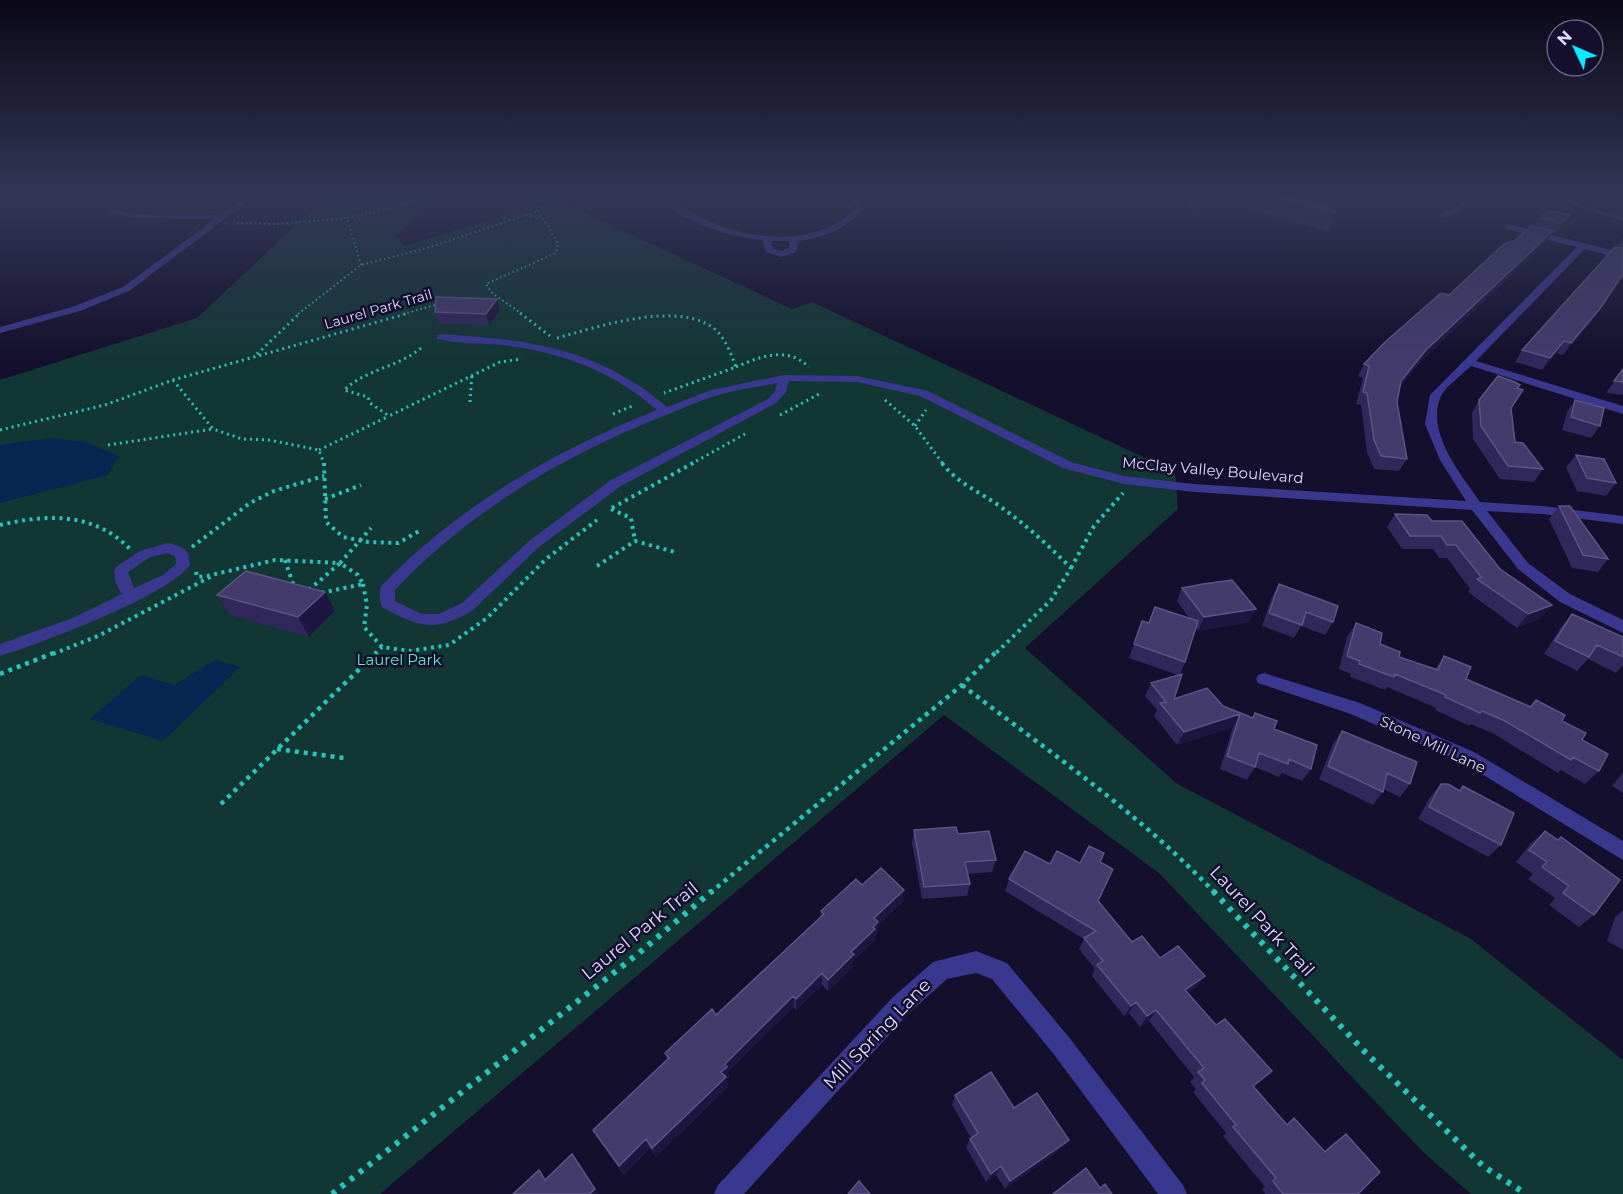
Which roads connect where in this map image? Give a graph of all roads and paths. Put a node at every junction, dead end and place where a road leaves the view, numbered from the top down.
1 (177, 251) edge
2 (357, 251) edge
3 (414, 251) edge
4 (557, 251) edge
5 (771, 251) edge
6 (791, 251) edge
7 (1578, 251) edge
8 (1602, 251) edge
9 (1623, 256) edge
10 (362, 265) junction
11 (492, 302) edge
12 (444, 303) edge
13 (508, 303) junction
14 (0, 330) edge
15 (441, 337) dead end
16 (421, 348) dead end
17 (256, 355) junction
18 (531, 360) dead end
19 (1469, 362) junction
20 (736, 367) junction
21 (472, 374) junction
22 (819, 377) junction
23 (783, 378) junction
24 (173, 380) junction
25 (882, 397) dead end
26 (652, 398) junction
27 (622, 399) dead end
28 (470, 402) dead end
29 (630, 407) junction
30 (926, 410) dead end
31 (1623, 410) edge
32 (665, 411) junction
33 (613, 414) dead end
34 (389, 416) junction
35 (778, 416) dead end
36 (915, 426) junction
37 (213, 429) junction
38 (0, 430) edge
39 (747, 433) dead end
40 (108, 445) dead end
41 (319, 450) junction
42 (324, 476) junction
43 (361, 485) dead end
44 (1125, 490) dead end
45 (326, 499) junction
46 (1475, 504) junction
47 (601, 516) dead end
48 (1623, 520) edge
49 (0, 525) edge
50 (371, 528) dead end
51 (422, 530) dead end
52 (358, 540) junction
53 (635, 541) junction
54 (182, 546) dead end
55 (189, 548) junction
56 (675, 552) dead end
57 (133, 553) dead end
58 (192, 555) dead end
59 (285, 560) junction
60 (340, 563) junction
61 (597, 566) dead end
62 (195, 568) dead end
63 (1071, 568) junction
64 (363, 584) junction
65 (133, 595) dead end
66 (298, 595) edge
67 (1623, 627) edge
68 (382, 647) junction
69 (0, 650) edge
70 (1264, 679) dead end
71 (962, 685) junction
72 (277, 749) junction
73 (344, 758) dead end
74 (221, 804) dead end
75 (1623, 851) edge
76 (332, 1194) edge
77 (727, 1194) edge
78 (1174, 1194) edge
79 (1526, 1194) edge

1 - 14 street
2 - 10 path
3 - 10 path, Laurel Park Trail
4 - 13 path
5 - 6 street
7 - 19 street
8 - 9 street
10 - 17 path, Laurel Park Trail
11 - 13 path
12 - 17 path, Laurel Park Trail
13 - 20 path
15 - 26 street
16 - 34 path
17 - 24 path, Laurel Park Trail
18 - 21 path
19 - 31 street
19 - 46 street
20 - 22 path
20 - 26 path
21 - 28 path
21 - 34 path
22 - 23 street, McClay Valley Boulevard
22 - 35 path
22 - 46 street, McClay Valley Boulevard
23 - 32 street, McClay Valley Boulevard
23 - 32 street, McClay Valley Boulevard
24 - 37 path
24 - 38 path, Laurel Park Trail
25 - 36 path
26 - 29 path
26 - 32 street
27 - 29 path
29 - 33 path
30 - 36 path
34 - 41 path
36 - 63 path
37 - 40 path
37 - 41 path
39 - 53 path
41 - 42 path
42 - 45 path
42 - 55 path
43 - 45 path
44 - 63 path, Laurel Park Trail
45 - 52 path
46 - 48 street, McClay Valley Boulevard
46 - 67 street
47 - 68 path
49 - 57 path
50 - 52 path
51 - 52 path
52 - 60 path
53 - 56 path
53 - 61 path
54 - 55 path
55 - 58 path
59 - 60 path
59 - 62 path
59 - 66 path
60 - 64 path
60 - 64 path
63 - 71 path, Laurel Park Trail
64 - 68 path
65 - 69 street
68 - 72 path
70 - 75 street, Stone Mill Lane
71 - 76 path, Laurel Park Trail
71 - 79 path, Laurel Park Trail
72 - 73 path
72 - 74 path
77 - 78 street, Mill Spring Lane

